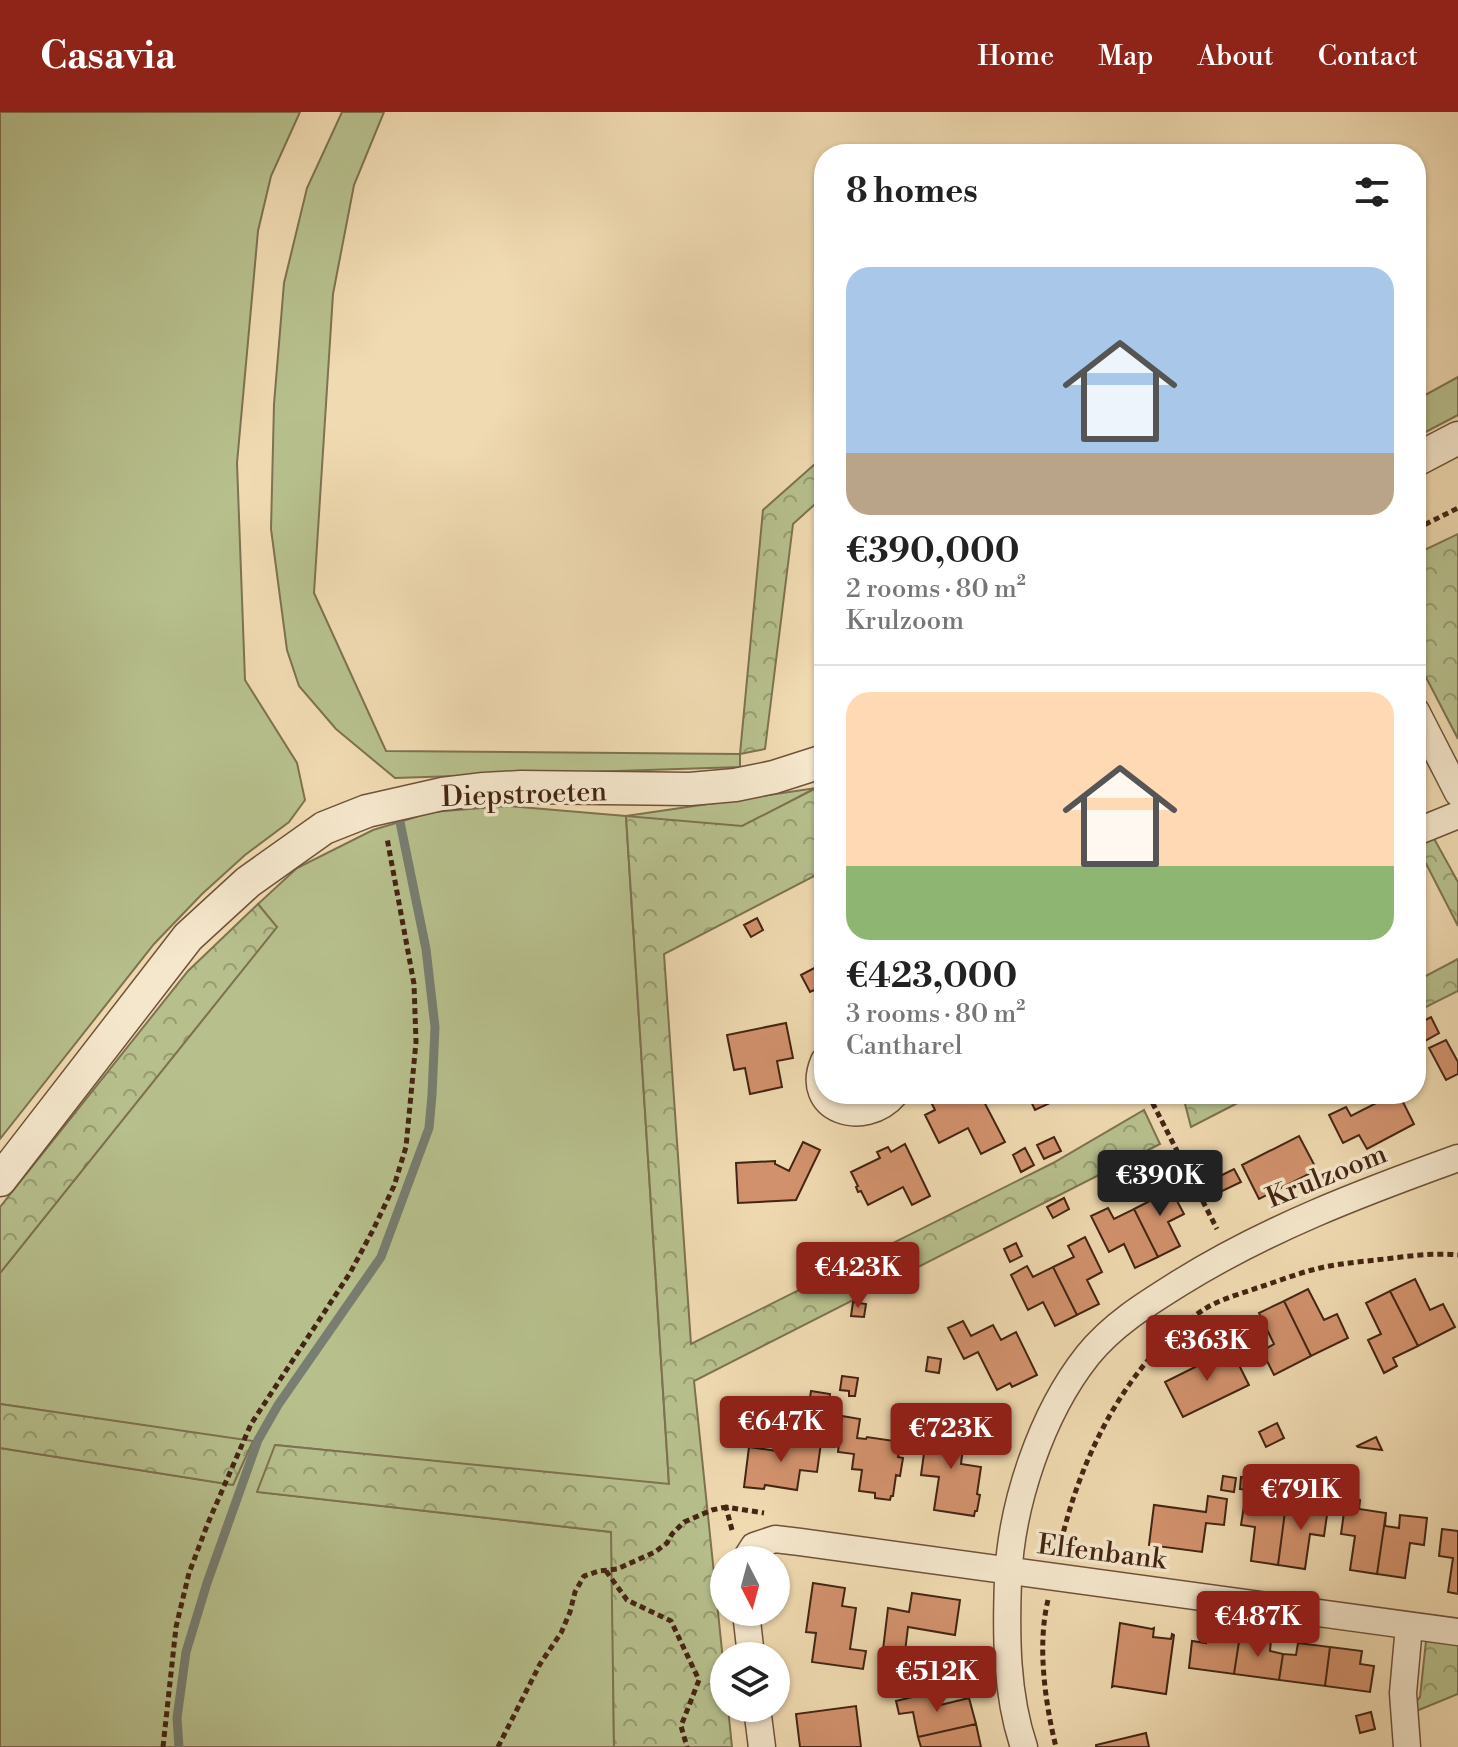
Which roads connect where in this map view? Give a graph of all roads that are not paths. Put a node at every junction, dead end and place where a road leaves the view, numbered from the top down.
1 (1458, 438) edge
2 (1426, 455) edge
3 (1426, 731) edge
4 (814, 764) edge
5 (1458, 793) edge
6 (1458, 815) edge
7 (1426, 828) edge
8 (831, 1104) edge
9 (884, 1104) edge
10 (1458, 1158) edge
11 (0, 1180) edge
12 (754, 1546) edge
13 (1008, 1571) junction
14 (1409, 1626) junction
15 (1458, 1632) edge
16 (759, 1722) edge
17 (762, 1747) edge
18 (1024, 1747) edge
19 (1407, 1747) edge

1 - 2 street
3 - 5 street
4 - 11 street, Diepstroeten
6 - 7 street
8 - 9 street
10 - 13 street, Krulzoom
12 - 13 street, Elfenbank
13 - 14 street, Elfenbank
13 - 18 street, Krulzoom
14 - 15 street, Elfenbank
14 - 19 street
16 - 17 street

